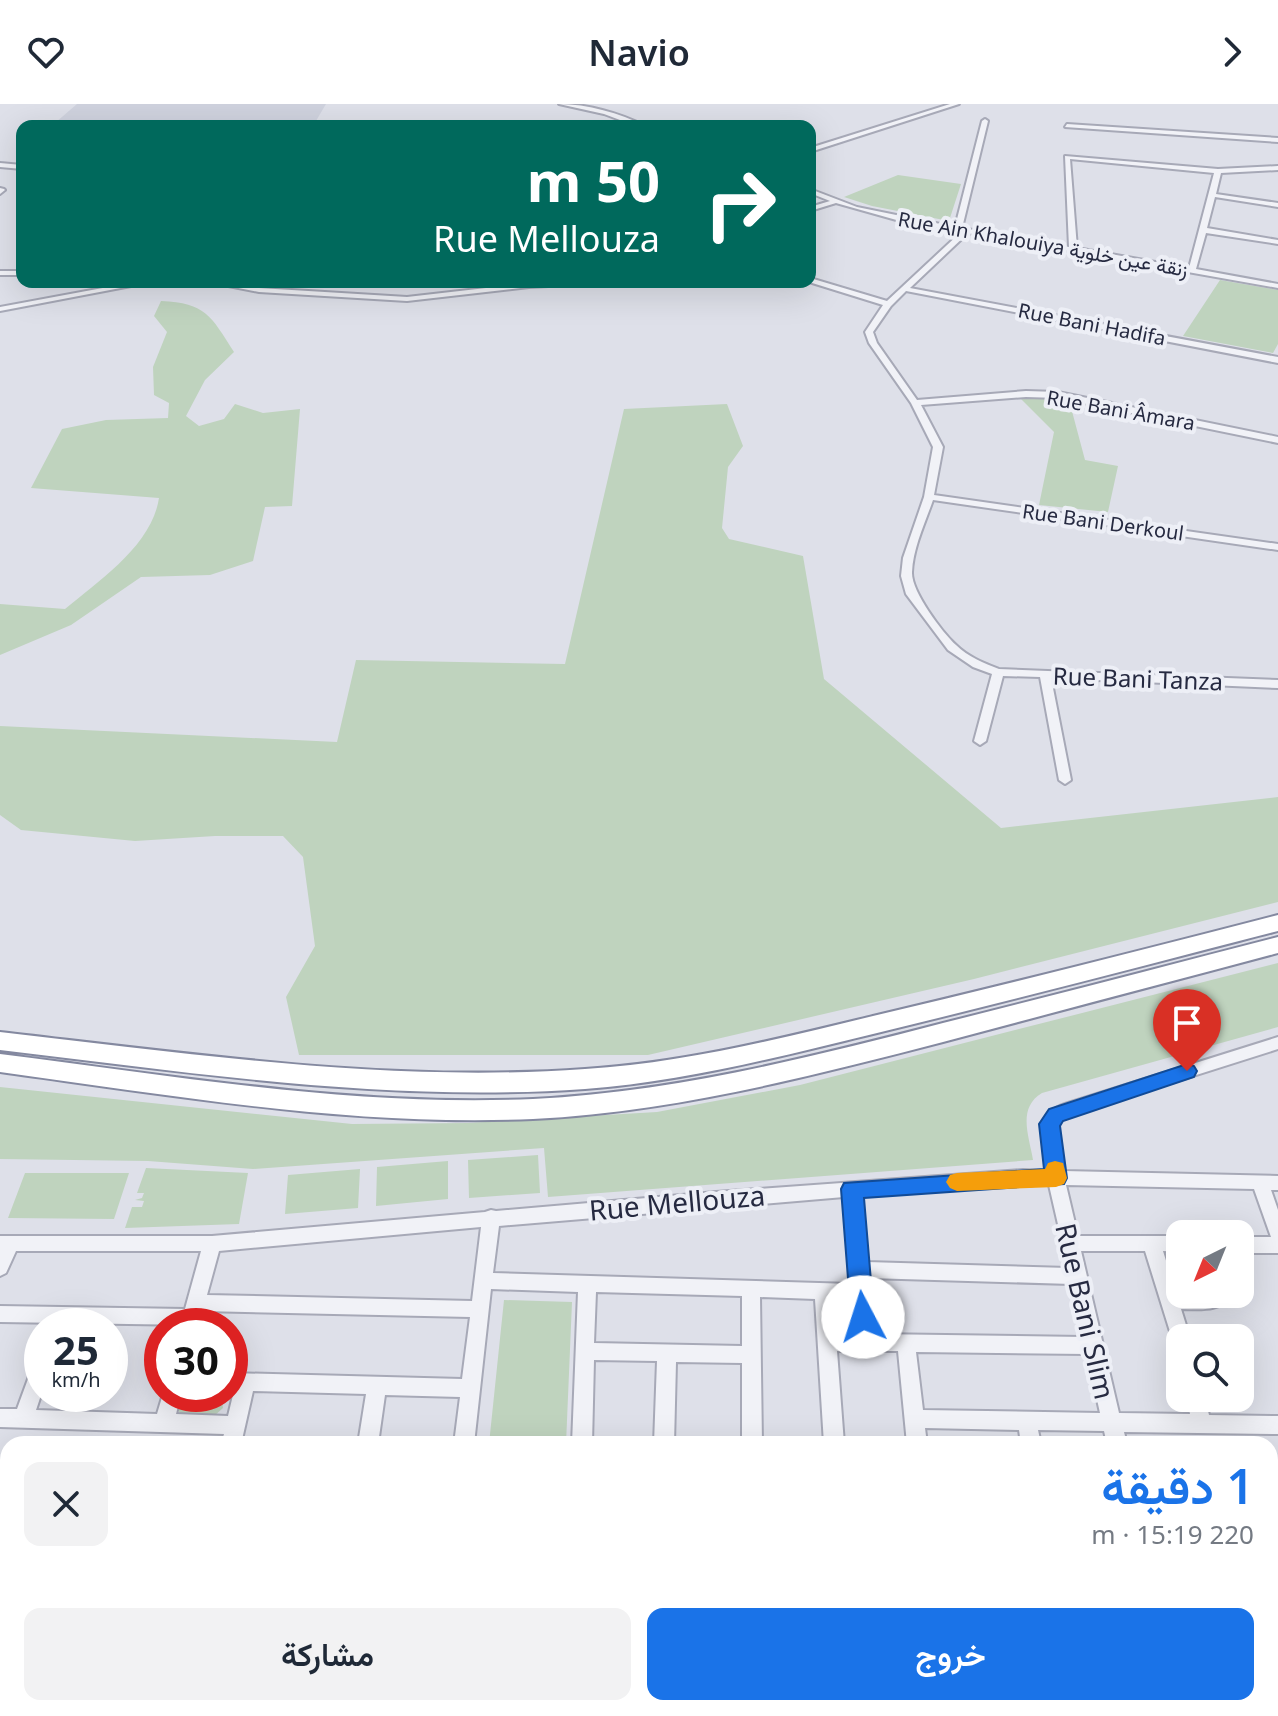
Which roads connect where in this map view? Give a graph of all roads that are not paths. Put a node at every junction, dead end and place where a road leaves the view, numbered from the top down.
1 (562, 104) edge
2 (956, 104) edge
3 (625, 120) edge
4 (985, 121) dead end
5 (1067, 126) dead end
6 (1278, 140) edge
7 (816, 148) edge
8 (1278, 168) edge
9 (1218, 171) junction
10 (816, 193) edge
11 (1212, 195) junction
12 (836, 201) junction
13 (1278, 205) edge
14 (816, 207) edge
15 (1203, 230) junction
16 (962, 231) junction
17 (1278, 242) edge
18 (1073, 250) junction
19 (1192, 271) junction
20 (816, 282) edge
21 (1278, 286) edge
22 (115, 288) edge
23 (247, 288) edge
24 (503, 288) edge
25 (905, 289) junction
26 (888, 304) junction
27 (0, 309) edge
28 (1278, 360) edge
29 (915, 403) junction
30 (1278, 440) edge
31 (929, 497) junction
32 (1278, 547) edge
33 (998, 672) junction
34 (1045, 675) junction
35 (1278, 684) edge
36 (980, 741) dead end
37 (1065, 780) dead end
38 (1278, 923) edge
39 (1278, 945) edge
40 (1278, 953) edge
41 (1233, 957) junction
42 (0, 1041) edge
43 (1278, 1043) edge
44 (0, 1063) edge
45 (1056, 1178) junction
46 (1260, 1183) junction
47 (1278, 1183) edge
48 (852, 1189) junction
49 (491, 1217) junction
50 (1278, 1235) edge
51 (5, 1243) edge
52 (1071, 1243) junction
53 (212, 1244) junction
54 (1152, 1244) junction
55 (1166, 1244) edge
56 (1254, 1245) edge
57 (1278, 1245) edge
58 (0, 1268) edge
59 (859, 1270) junction
60 (1078, 1276) junction
61 (484, 1281) junction
62 (587, 1284) junction
63 (751, 1289) junction
64 (823, 1291) junction
65 (860, 1292) junction
66 (1166, 1295) edge
67 (195, 1308) edge
68 (480, 1309) junction
69 (0, 1314) edge
70 (248, 1315) edge
71 (24, 1317) edge
72 (827, 1342) junction
73 (865, 1343) junction
74 (906, 1343) junction
75 (1095, 1346) junction
76 (585, 1351) junction
77 (667, 1353) junction
78 (752, 1355) junction
79 (248, 1382) edge
80 (377, 1386) junction
81 (471, 1388) junction
82 (26, 1412) edge
83 (167, 1412) edge
84 (235, 1412) edge
85 (1199, 1412) edge
86 (0, 1418) edge
87 (23, 1419) junction
88 (915, 1419) junction
89 (1027, 1420) junction
90 (1111, 1422) junction
91 (164, 1423) junction
92 (1202, 1424) junction
93 (1278, 1425) edge
94 (233, 1434) edge
95 (369, 1436) edge
96 (465, 1436) edge
97 (582, 1436) edge
98 (664, 1436) edge
99 (752, 1436) edge
100 (833, 1436) edge
101 (916, 1436) edge
102 (1030, 1436) edge
103 (1115, 1436) edge

1 - 3 street
2 - 7 street
4 - 16 street
5 - 6 street
8 - 9 street
9 - 11 street
9 - 18 street
10 - 12 street, Rue Ain Khalouiya زنقة عين خلوية
11 - 13 street
11 - 15 street
12 - 14 street
12 - 16 street, Rue Ain Khalouiya زنقة عين خلوية
15 - 17 street
15 - 19 street
16 - 18 street, Rue Ain Khalouiya زنقة عين خلوية
16 - 25 street
18 - 19 street, Rue Ain Khalouiya زنقة عين خلوية
19 - 21 street, Rue Ain Khalouiya زنقة عين خلوية
20 - 26 street
22 - 27 street
23 - 24 street
25 - 26 street
25 - 28 street, Rue Bani Hadifa
26 - 29 street
29 - 30 street, Rue Bani Âmara
29 - 31 street
31 - 32 street, Rue Bani Derkoul
31 - 33 street
33 - 34 street, Rue Bani Tanza
33 - 36 street
34 - 35 street, Rue Bani Tanza
34 - 37 street
38 - 42 highway
39 - 41 highway
40 - 41 highway
41 - 44 highway
43 - 45 street
45 - 46 street, Rue Mellouza
45 - 48 street, Rue Mellouza
45 - 52 street, Rue Bani Slim
46 - 47 street, Rue Mellouza
46 - 50 street
48 - 49 street, Rue Mellouza
48 - 59 street
49 - 53 street, Rue Mellouza
49 - 61 street
51 - 53 street, Rue Mellouza
51 - 58 street
52 - 54 street
52 - 60 street, Rue Bani Slim
53 - 67 street
54 - 55 street
54 - 66 street
56 - 57 street
59 - 60 street
59 - 65 street
60 - 75 street, Rue Bani Slim
61 - 62 street
61 - 68 street
62 - 63 street
62 - 76 street
63 - 64 street
63 - 78 street
64 - 65 street
64 - 72 street
65 - 73 street
68 - 70 street
68 - 81 street
69 - 71 street
72 - 73 street
72 - 100 street
73 - 74 street
74 - 75 street
74 - 88 street
75 - 90 street, Rue Bani Slim
76 - 77 street
76 - 97 street
77 - 78 street
77 - 98 street
78 - 99 street
79 - 80 street
80 - 81 street
80 - 95 street
81 - 96 street
82 - 87 street
83 - 91 street
84 - 94 street
85 - 92 street
86 - 87 street
87 - 91 street
88 - 89 street
88 - 101 street
89 - 90 street
89 - 102 street
90 - 92 street
90 - 103 street, Rue Bani Slim
91 - 94 street
92 - 93 street

